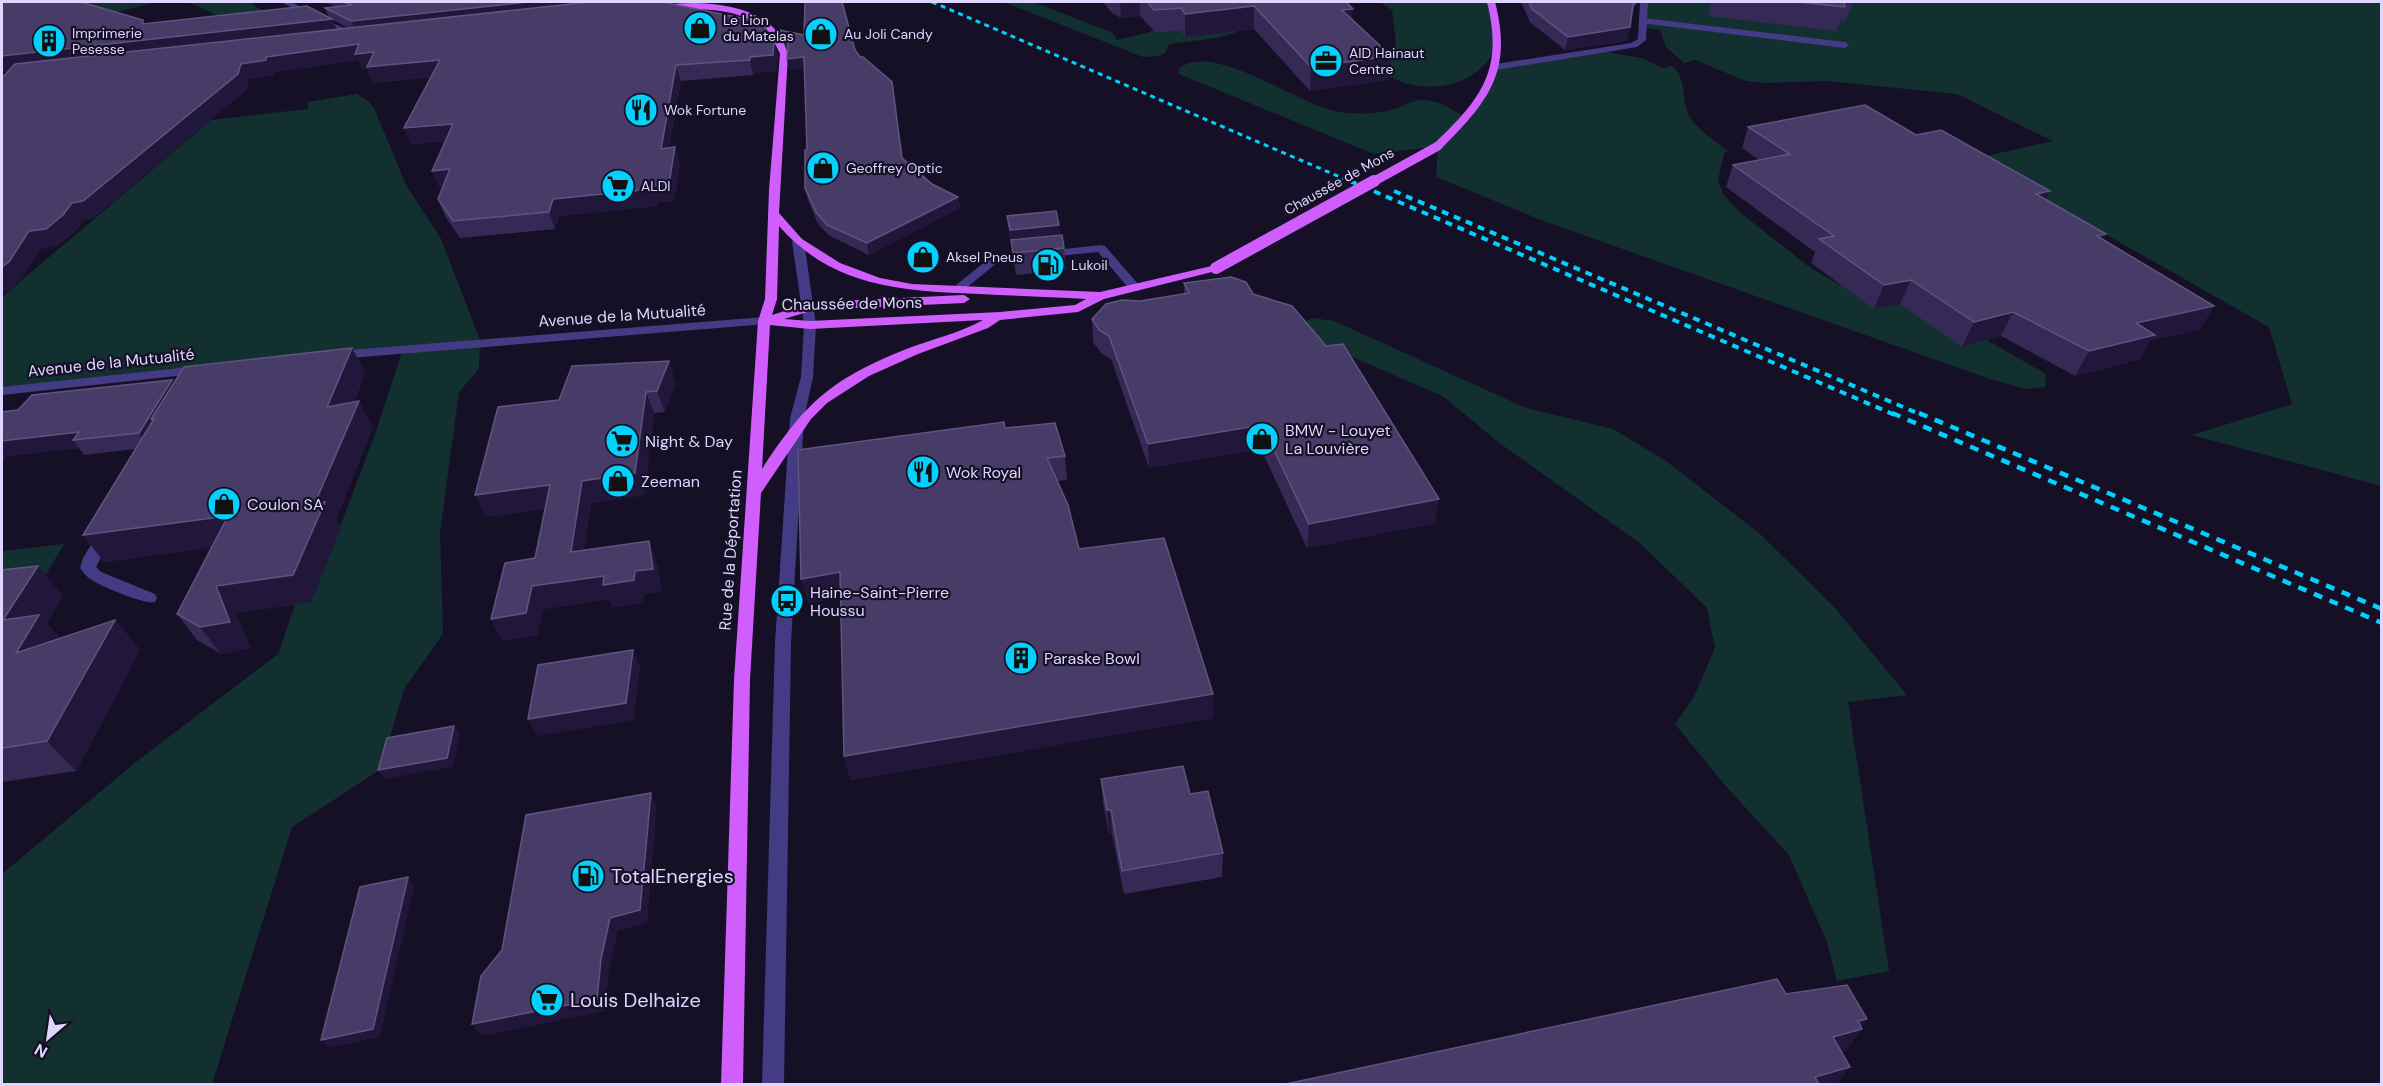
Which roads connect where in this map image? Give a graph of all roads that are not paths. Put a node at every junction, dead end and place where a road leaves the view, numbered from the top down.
1 (285, 2) edge
2 (1491, 2) edge
3 (1644, 2) edge
4 (662, 7) edge
5 (1643, 21) junction
6 (369, 35) edge
7 (357, 37) junction
8 (336, 39) edge
9 (1845, 45) dead end
10 (1496, 67) junction
11 (774, 214) junction
12 (798, 241) junction
13 (1135, 288) junction
14 (956, 290) junction
15 (1036, 293) junction
16 (1100, 296) junction
17 (808, 306) junction
18 (1000, 316) junction
19 (764, 321) junction
20 (810, 325) junction
21 (322, 357) edge
22 (194, 388) edge
23 (2, 391) edge
24 (796, 430) junction
25 (753, 494) junction
26 (115, 518) edge
27 (149, 598) dead end
28 (732, 1084) edge
29 (773, 1084) edge

1 - 7 street
2 - 10 main road, Chaussée de Mons
3 - 5 street
4 - 11 main road, Rue de la Déportation
5 - 9 street
5 - 10 street
6 - 7 main road
7 - 8 main road
10 - 13 main road, Chaussée de Mons, bridge
11 - 12 main road, Chaussée de Mons
11 - 19 main road, Rue de la Déportation
12 - 14 main road, Chaussée de Mons
12 - 17 street
13 - 14 street
13 - 16 main road, Chaussée de Mons
14 - 15 main road, Chaussée de Mons
15 - 16 main road, Chaussée de Mons
15 - 17 main road, Chaussée de Mons
16 - 18 main road, Chaussée de Mons
17 - 19 main road, Chaussée de Mons
17 - 20 street
18 - 20 main road, Chaussée de Mons
18 - 24 main road, Chaussée de Mons
19 - 20 main road, Chaussée de Mons
19 - 21 street, Avenue de la Mutualité
19 - 25 main road, Rue de la Déportation
20 - 24 street
22 - 23 street, Avenue de la Mutualité
24 - 25 main road, Chaussée de Mons
24 - 29 street
25 - 28 main road, Rue de la Déportation
26 - 27 street

